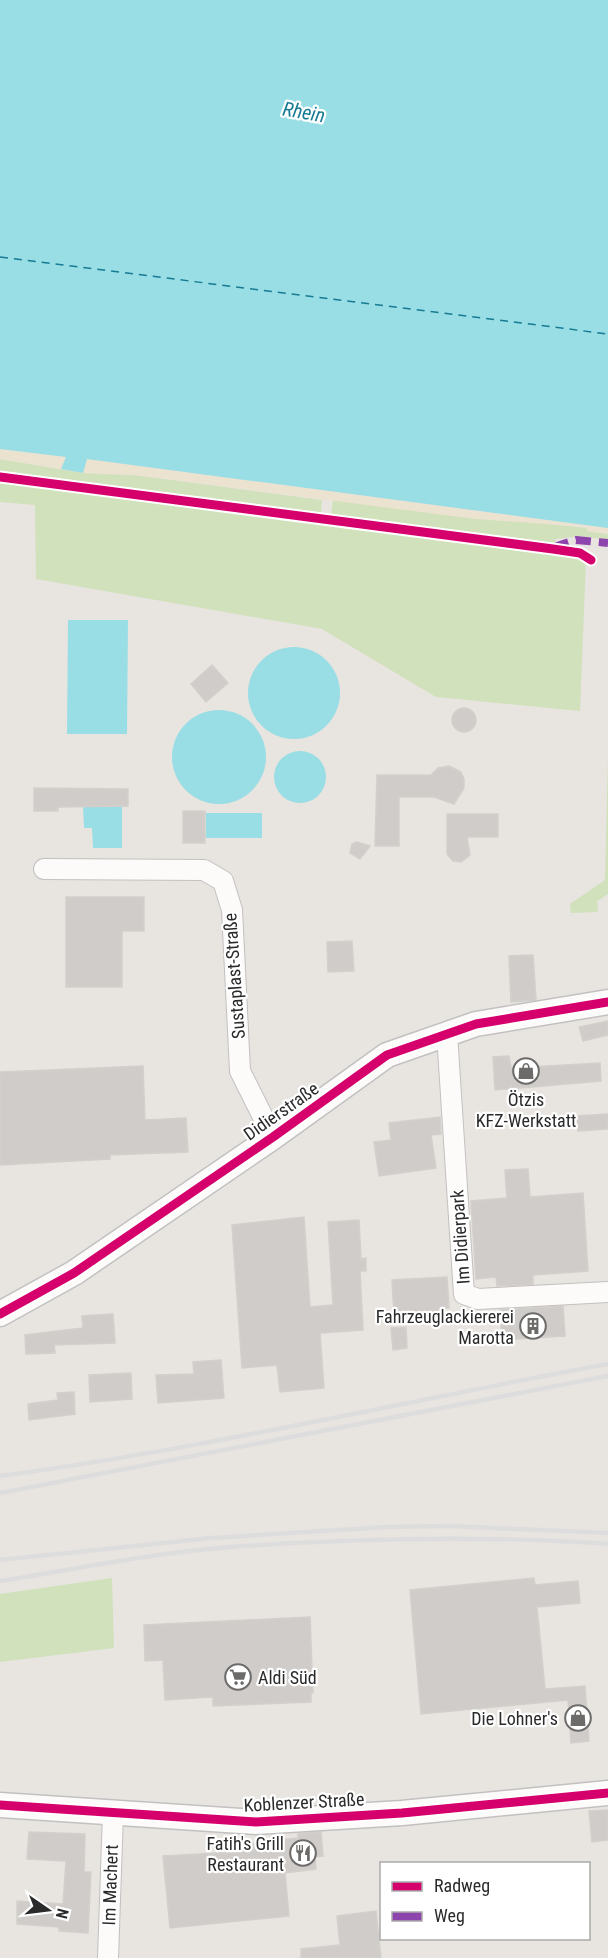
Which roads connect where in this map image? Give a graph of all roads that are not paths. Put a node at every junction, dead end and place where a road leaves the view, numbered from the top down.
1 (44, 870) dead end
2 (608, 1002) edge
3 (447, 1034) junction
4 (273, 1137) junction
5 (608, 1292) edge
6 (0, 1314) edge
7 (608, 1793) edge
8 (0, 1805) edge
9 (113, 1812) junction
10 (108, 1958) edge

1 - 4 street, Sustaplast-Straße
2 - 3 street, Didierstraße
3 - 4 street, Didierstraße
3 - 5 street, Im Didierpark
4 - 6 street, Didierstraße
7 - 9 street, Koblenzer Straße
8 - 9 street, Koblenzer Straße
9 - 10 street, Im Machert

